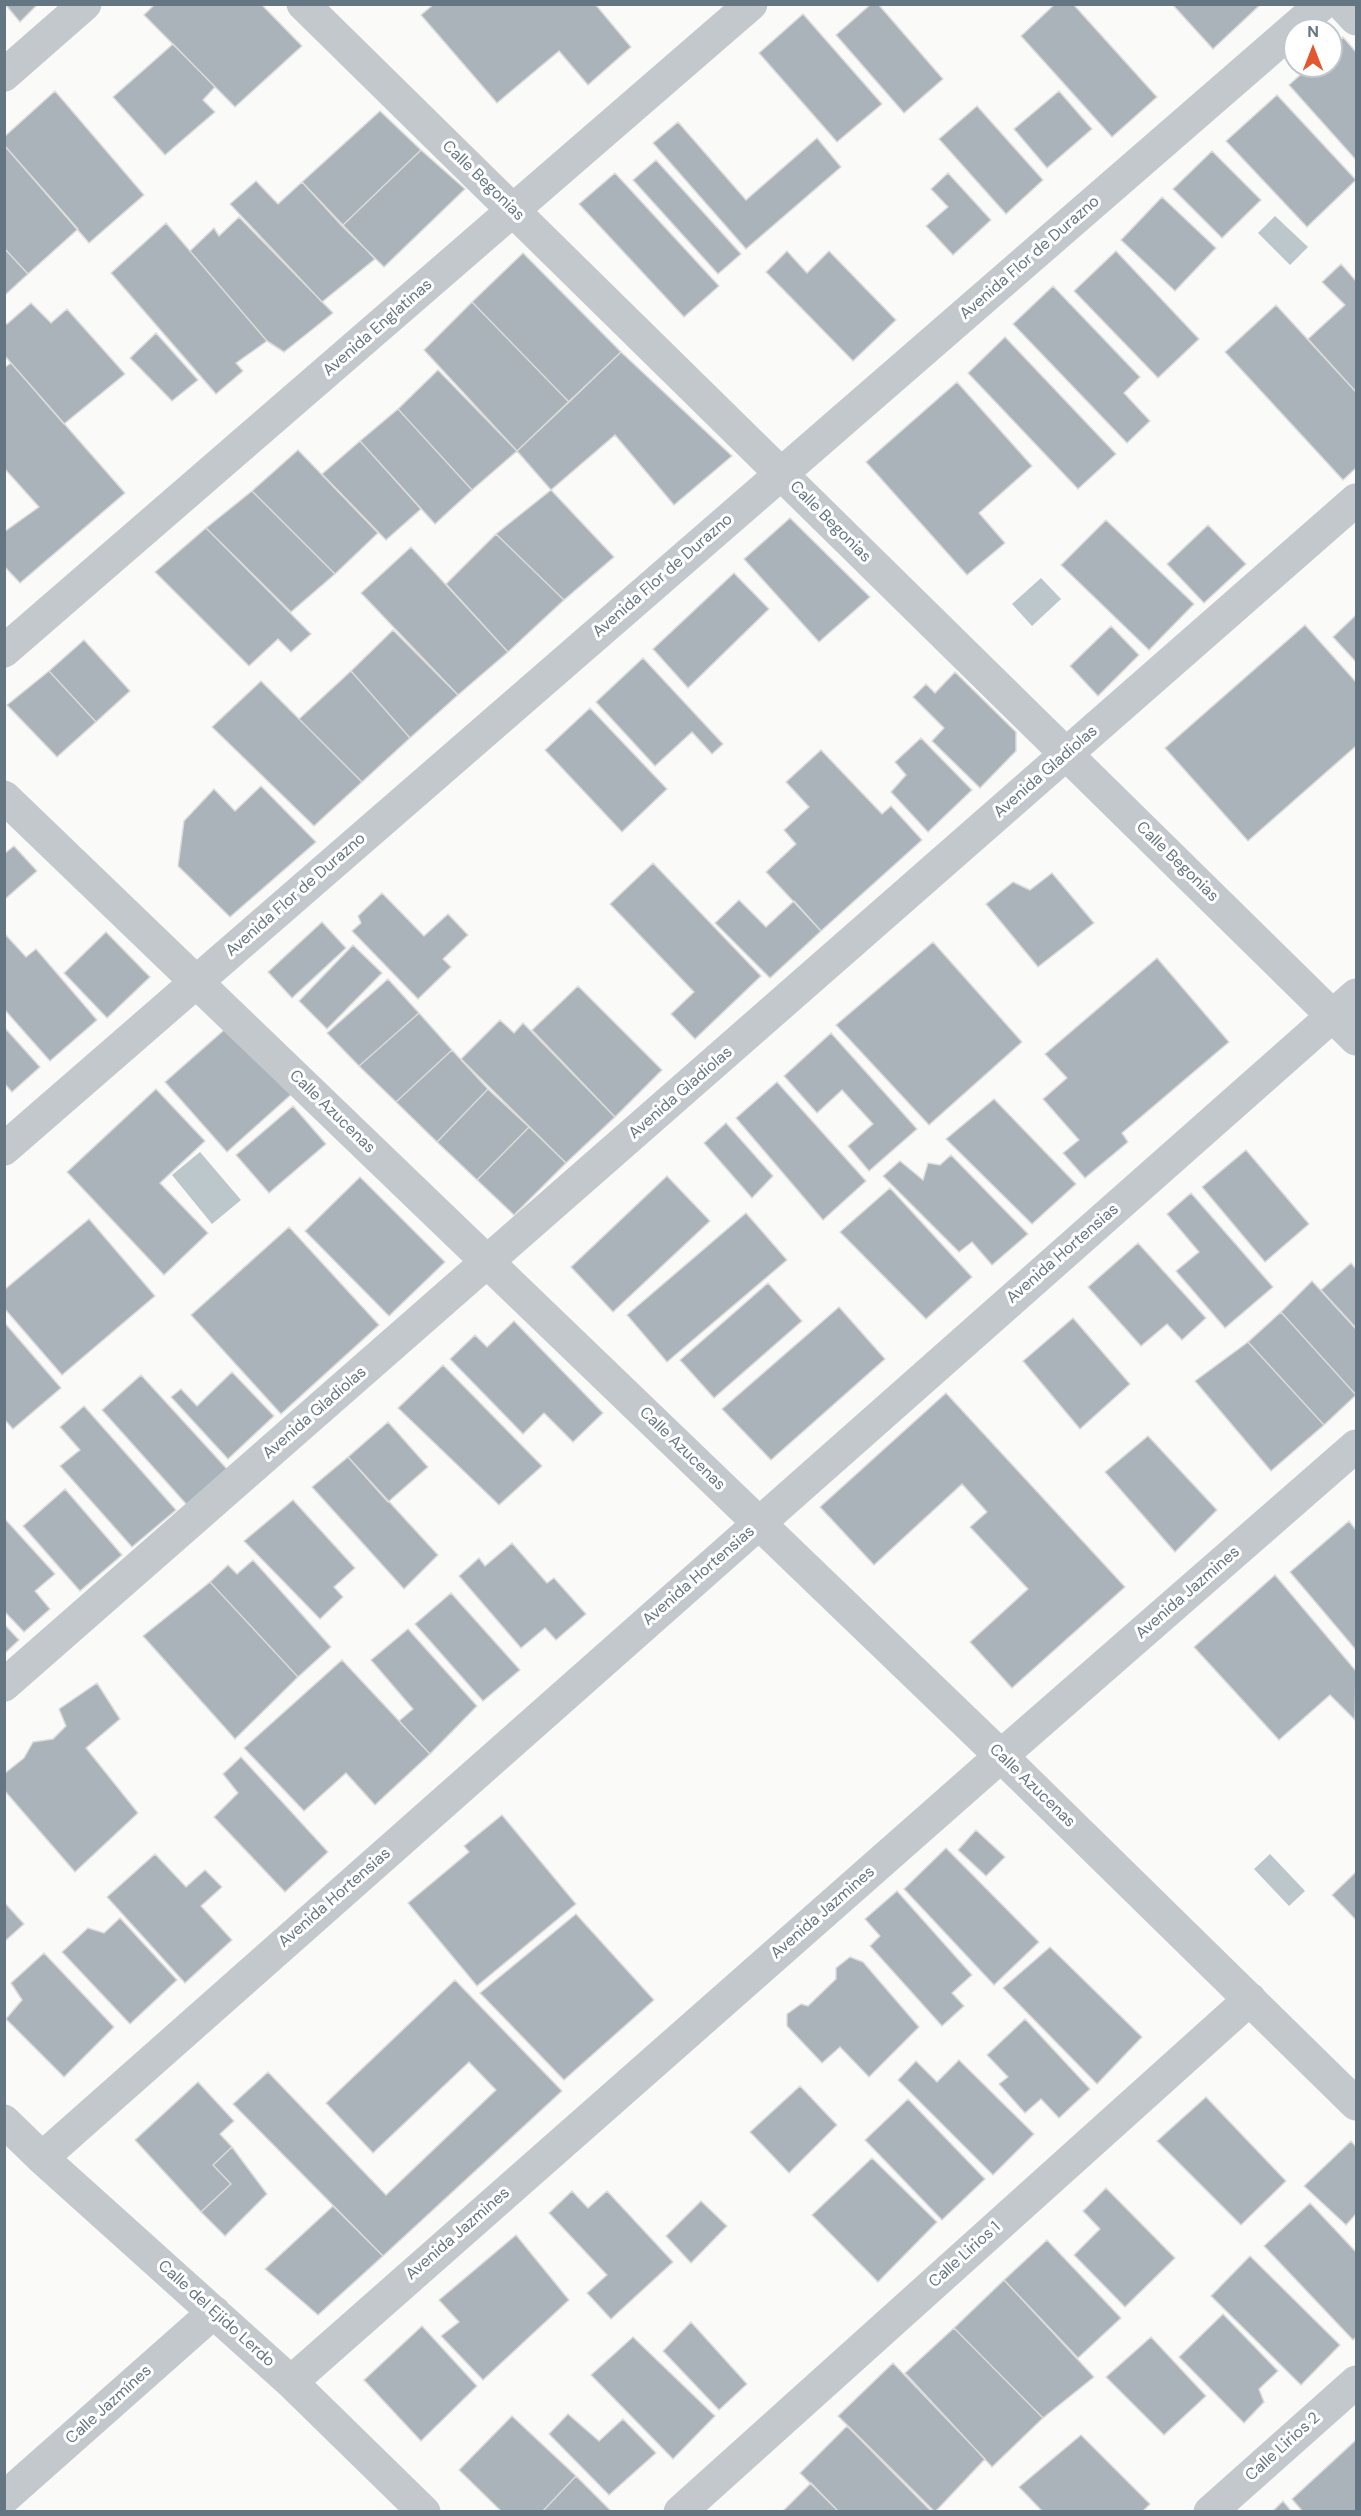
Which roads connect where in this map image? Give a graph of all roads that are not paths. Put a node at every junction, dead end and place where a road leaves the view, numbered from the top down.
1 (85, 4) edge
2 (303, 4) edge
3 (751, 4) edge
4 (1322, 4) edge
5 (1342, 4) edge
6 (1356, 19) edge
7 (4, 75) edge
8 (513, 211) junction
9 (781, 474) junction
10 (1356, 500) edge
11 (4, 651) edge
12 (1067, 754) junction
13 (4, 797) edge
14 (196, 982) junction
15 (1345, 1005) edge
16 (1356, 1039) edge
17 (4, 1149) edge
18 (488, 1262) junction
19 (1356, 1446) edge
20 (759, 1523) junction
21 (4, 1685) edge
22 (1001, 1756) junction
23 (1250, 1999) junction
24 (1353, 2095) edge
25 (4, 2121) edge
26 (42, 2158) junction
27 (214, 2312) junction
28 (291, 2382) junction
29 (1356, 2382) edge
30 (4, 2498) edge
31 (424, 2511) edge
32 (680, 2511) edge
33 (1210, 2511) edge

1 - 7 street
2 - 8 street, Calle Begonias
3 - 8 street, Avenida Englatinas
4 - 9 street, Avenida Flor de Durazno
5 - 6 street
8 - 9 street, Calle Begonias
8 - 11 street, Avenida Englatinas
9 - 12 street, Calle Begonias
9 - 14 street, Avenida Flor de Durazno
10 - 12 street, Avenida Gladiolas
12 - 15 street, Calle Begonias
12 - 18 street, Avenida Gladiolas
13 - 14 street, Calle Azucenas
14 - 17 street, Avenida Flor de Durazno
14 - 18 street, Calle Azucenas
15 - 16 street, Calle Begonias
15 - 20 street, Avenida Hortensias
18 - 20 street, Calle Azucenas
18 - 21 street, Avenida Gladiolas
19 - 22 street, Avenida Jazmines
20 - 22 street, Calle Azucenas
20 - 26 street, Avenida Hortensias
22 - 23 street, Calle Azucenas
22 - 28 street, Avenida Jazmines
23 - 24 street, Calle Azucenas
23 - 32 street, Calle Lirios 1
25 - 26 street, Calle del Ejido Lerdo
26 - 27 street, Calle del Ejido Lerdo
27 - 28 street, Calle del Ejido Lerdo
27 - 30 street, Calle Jazmínes
28 - 31 street, Calle del Ejido Lerdo
29 - 33 street, Calle Lirios 2

